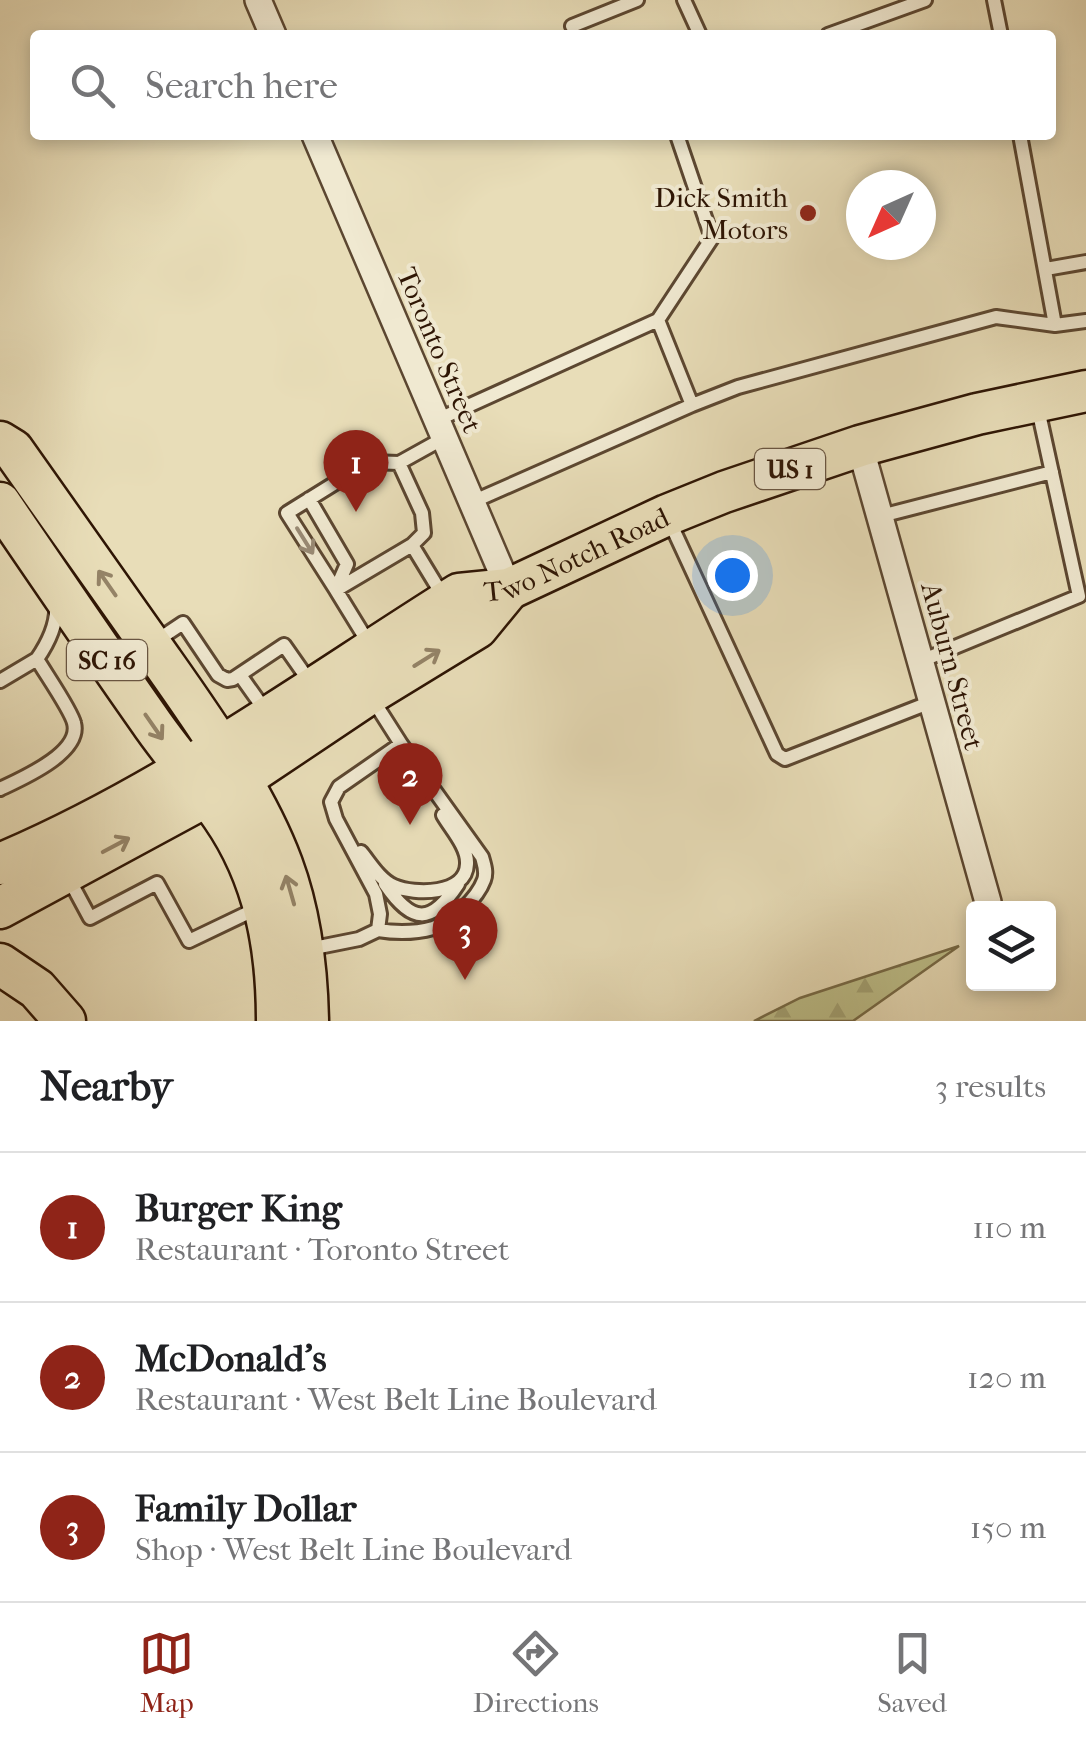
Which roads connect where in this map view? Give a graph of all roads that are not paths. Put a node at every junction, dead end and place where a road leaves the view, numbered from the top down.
1 (258, 0) edge
2 (636, 0) edge
3 (684, 0) edge
4 (926, 0) edge
5 (994, 0) edge
6 (572, 26) dead end
7 (271, 30) edge
8 (698, 30) edge
9 (842, 30) edge
10 (1000, 30) edge
11 (318, 140) edge
12 (678, 140) edge
13 (1021, 140) edge
14 (1086, 262) edge
15 (1046, 269) junction
16 (658, 320) junction
17 (1086, 321) edge
18 (1055, 325) junction
19 (1086, 392) edge
20 (1036, 401) junction
21 (692, 405) junction
22 (440, 429) junction
23 (0, 442) edge
24 (860, 446) junction
25 (399, 463) junction
26 (1052, 472) junction
27 (309, 499) junction
28 (0, 502) edge
29 (472, 502) junction
30 (667, 516) junction
31 (881, 516) junction
32 (412, 545) junction
33 (41, 563) junction
34 (510, 588) junction
35 (336, 590) junction
36 (446, 602) junction
37 (372, 649) junction
38 (37, 660) junction
39 (921, 662) junction
40 (240, 675) junction
41 (0, 681) edge
42 (313, 686) junction
43 (369, 694) junction
44 (931, 702) junction
45 (268, 715) junction
46 (402, 744) junction
47 (210, 756) junction
48 (0, 789) edge
49 (345, 834) junction
50 (0, 864) edge
51 (375, 869) junction
52 (66, 872) junction
53 (460, 881) junction
54 (988, 901) edge
55 (264, 906) junction
56 (0, 908) edge
57 (0, 918) edge
58 (378, 930) junction
59 (289, 950) junction
60 (0, 964) edge
61 (37, 989) junction
62 (66, 1021) edge
63 (277, 1021) edge
64 (308, 1021) edge

1 - 7 street
2 - 6 lane
3 - 8 lane
4 - 9 lane
5 - 10 lane
11 - 22 street, Toronto Street
12 - 16 lane
13 - 15 lane
14 - 15 lane
15 - 18 lane
16 - 21 lane
16 - 22 lane
17 - 18 lane
18 - 21 lane
19 - 20 main road, Two Notch Road / US 1
20 - 24 main road, Two Notch Road / US 1
20 - 26 lane
21 - 29 lane
22 - 25 lane
22 - 29 street, Toronto Street
47 -> 23 main road
24 - 30 main road, Two Notch Road / US 1
24 - 31 street, Auburn Street
25 - 27 lane
25 - 32 lane
26 - 31 lane
26 - 39 lane
27 - 35 lane
27 -> 35 lane
28 - 33 main road, SC 16
29 - 34 street, Toronto Street
30 - 34 main road, Two Notch Road / US 1
30 - 44 lane
31 - 39 street, Auburn Street
32 - 35 lane
32 - 36 lane
33 - 38 lane
33 -> 47 main road, SC 16
34 - 36 main road, Two Notch Road / US 1
43 -> 34 main road
35 - 37 lane
36 - 37 main road, Two Notch Road / US 1
37 - 42 main road, Two Notch Road / US 1
38 - 41 lane
38 - 48 lane
39 - 44 street, Auburn Street
40 - 42 lane
40 - 45 lane
40 - 47 lane
42 - 45 main road, Two Notch Road / US 1
43 - 46 lane
43 - 47 main road
44 - 54 street, Auburn Street
45 - 47 main road, Two Notch Road / US 1
46 - 49 lane
46 - 53 lane
46 - 58 lane
47 - 50 main road, Two Notch Road
52 -> 47 main road, Two Notch Road / US 1
47 - 55 main road
59 -> 47 main road
49 - 51 lane
49 - 58 lane
51 - 53 lane
51 - 53 lane
52 - 55 lane
52 - 56 main road, Two Notch Road / US 1
55 - 59 main road
57 - 61 main road
58 - 59 lane
59 - 63 main road
59 - 64 main road
60 - 61 main road
61 - 62 main road

